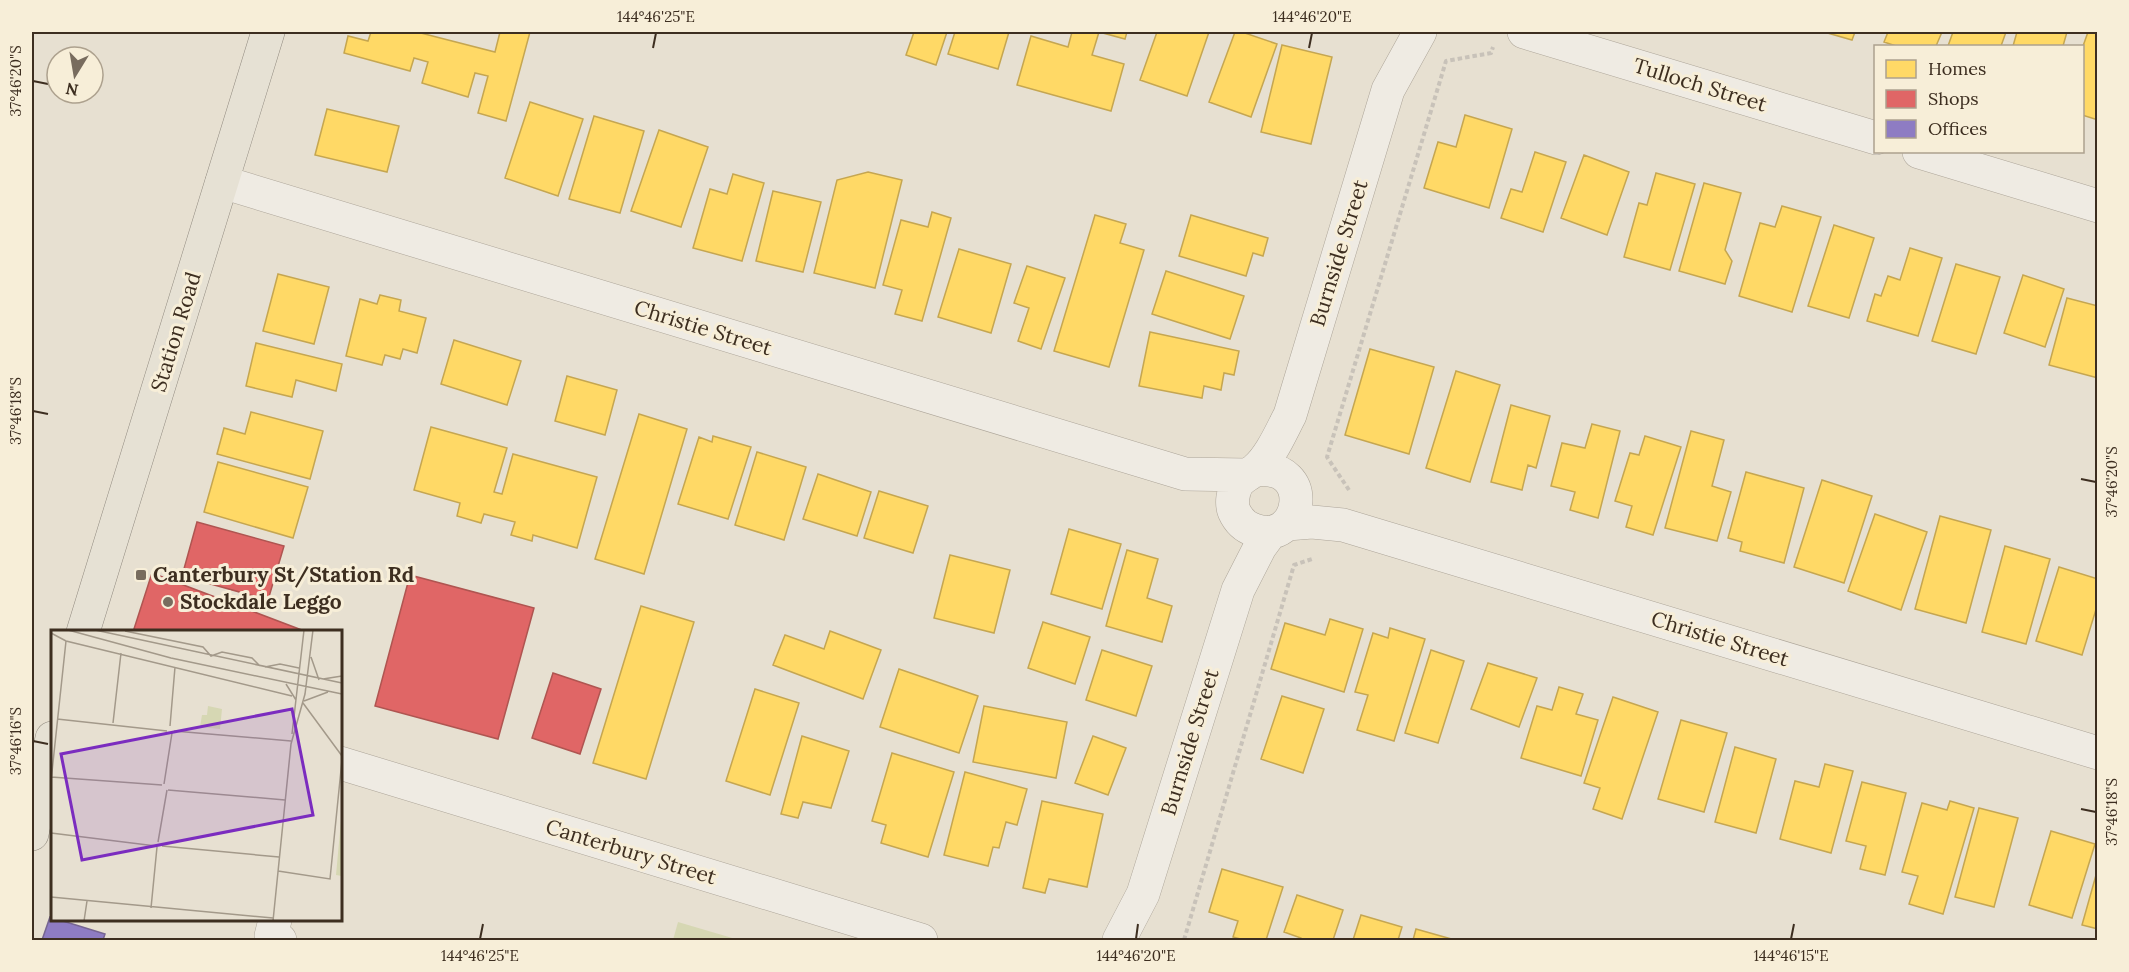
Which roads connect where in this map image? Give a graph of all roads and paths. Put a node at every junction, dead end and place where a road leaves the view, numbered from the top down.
1 (268, 32) edge
2 (1393, 32) edge
3 (1420, 32) edge
4 (1524, 32) edge
5 (1494, 42) dead end
6 (1388, 90) junction
7 (1874, 138) edge
8 (1922, 153) edge
9 (222, 182) junction
10 (2097, 206) edge
11 (1290, 416) junction
12 (1250, 472) junction
13 (1185, 474) junction
14 (1292, 485) junction
15 (1237, 516) junction
16 (1343, 525) junction
17 (1279, 528) junction
18 (1238, 590) junction
19 (84, 630) edge
20 (51, 715) edge
21 (51, 743) edge
22 (32, 748) edge
23 (2097, 753) edge
24 (342, 764) edge
25 (32, 834) edge
26 (1143, 894) junction
27 (275, 921) edge
28 (280, 940) edge
29 (921, 940) edge
30 (1119, 940) edge
31 (1139, 940) edge
32 (1184, 940) edge

1 - 9 main road, Station Road
2 - 6 street, Burnside Street
3 - 6 street, Burnside Street
4 - 7 street, Tulloch Street
5 - 16 path
6 - 11 street, Burnside Street
8 - 10 street
9 - 13 street, Christie Street
9 - 19 main road, Station Road
11 - 12 street, Burnside Street
11 - 14 street, Burnside Street
12 - 13 street, Christie Street
12 - 14 street
12 - 15 street
13 - 15 street, Christie Street
14 - 16 street, Christie Street
14 - 17 street
15 - 17 street
15 - 18 street, Burnside Street
16 - 17 street, Christie Street
16 - 23 street, Christie Street
16 - 32 path
17 - 18 street, Burnside Street
18 - 26 street, Burnside Street
20 - 22 main road
21 - 25 main road
24 - 29 street, Canterbury Street
26 - 30 street, Burnside Street
26 - 31 street, Burnside Street
27 - 28 street

